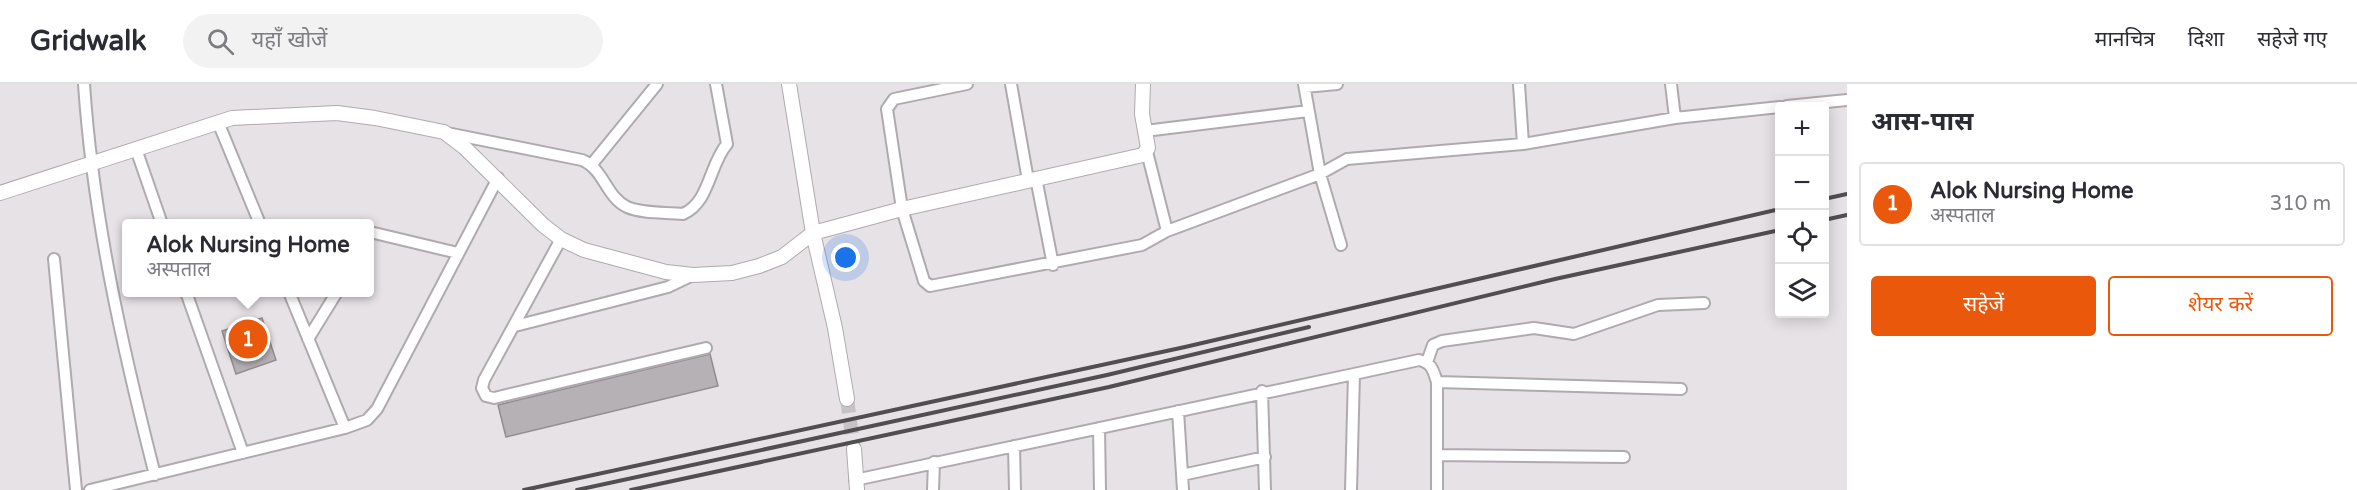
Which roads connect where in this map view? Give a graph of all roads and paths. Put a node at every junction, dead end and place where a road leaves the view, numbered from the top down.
1 (84, 84) edge
2 (657, 84) edge
3 (717, 84) edge
4 (789, 84) edge
5 (967, 84) edge
6 (1011, 84) edge
7 (1135, 84) edge
8 (1143, 84) edge
9 (1337, 84) edge
10 (1519, 84) edge
11 (1671, 84) edge
12 (1304, 86) edge
13 (928, 88) edge
14 (1847, 100) edge
15 (1827, 102) edge
16 (1775, 107) edge
17 (1308, 111) junction
18 (1142, 114) junction
19 (1675, 118) junction
20 (218, 122) junction
21 (1145, 131) junction
22 (444, 132) junction
23 (1523, 144) junction
24 (136, 149) junction
25 (1148, 152) junction
26 (90, 164) junction
27 (592, 164) junction
28 (1320, 174) junction
29 (498, 178) junction
30 (1032, 179) junction
31 (0, 193) edge
32 (902, 209) junction
33 (160, 219) edge
34 (258, 219) edge
35 (1167, 231) junction
36 (813, 233) junction
37 (374, 236) edge
38 (561, 239) junction
39 (1341, 245) dead end
40 (458, 253) junction
41 (54, 259) dead end
42 (1053, 265) junction
43 (693, 275) junction
44 (188, 297) edge
45 (291, 297) edge
46 (334, 297) edge
47 (1704, 303) dead end
48 (515, 326) junction
49 (308, 339) junction
50 (706, 348) dead end
51 (1427, 362) junction
52 (1354, 374) junction
53 (1437, 382) junction
54 (1681, 389) dead end
55 (1262, 391) junction
56 (847, 399) tunnel mouth
57 (1178, 411) junction
58 (345, 428) junction
59 (1099, 428) junction
60 (1014, 446) junction
61 (854, 449) tunnel mouth
62 (243, 453) junction
63 (1437, 455) junction
64 (1265, 457) junction
65 (1624, 457) dead end
66 (934, 462) junction
67 (155, 475) junction
68 (1182, 475) junction
69 (856, 485) edge
70 (76, 490) edge
71 (90, 490) edge
72 (933, 490) edge
73 (1015, 490) edge
74 (1100, 490) edge
75 (1182, 490) edge
76 (1266, 490) edge
77 (1351, 490) edge
78 (1437, 490) edge

1 - 26 street
2 - 27 street
3 - 27 street
4 - 36 street
5 - 13 street
6 - 30 street
7 - 18 street
8 - 18 street
9 - 12 street
10 - 23 street
11 - 19 street
12 - 17 street
13 - 32 street
14 - 15 street
16 - 19 street
17 - 21 street
17 - 28 street
18 - 21 street
19 - 23 street
20 - 22 street
20 - 24 street
20 - 34 street
21 - 25 street
22 - 27 street
22 - 29 street
23 - 28 street
24 - 26 street
24 - 33 street
25 - 30 street
25 - 35 street
26 - 31 street
26 - 67 street
28 - 35 street
28 - 39 street
29 - 38 street
29 - 40 street
30 - 32 street
30 - 42 street
32 - 36 street
32 - 42 street
35 - 42 street
36 - 43 street
36 - 56 street
37 - 40 street
38 - 43 street
38 - 48 street
40 - 58 street
41 - 70 street
43 - 48 street
44 - 62 street
45 - 49 street
46 - 49 street
47 - 51 street
48 - 50 street
49 - 58 street
51 - 52 street
51 - 53 street
52 - 55 street
52 - 77 street
53 - 54 street
53 - 63 street
55 - 57 street
55 - 64 street
57 - 59 street
57 - 68 street
58 - 62 street
59 - 60 street
59 - 74 street
60 - 66 street
60 - 73 street
61 - 69 street
62 - 67 street
63 - 65 street
63 - 78 street
64 - 68 street
64 - 76 street
66 - 69 street
66 - 72 street
67 - 71 street
68 - 75 street

